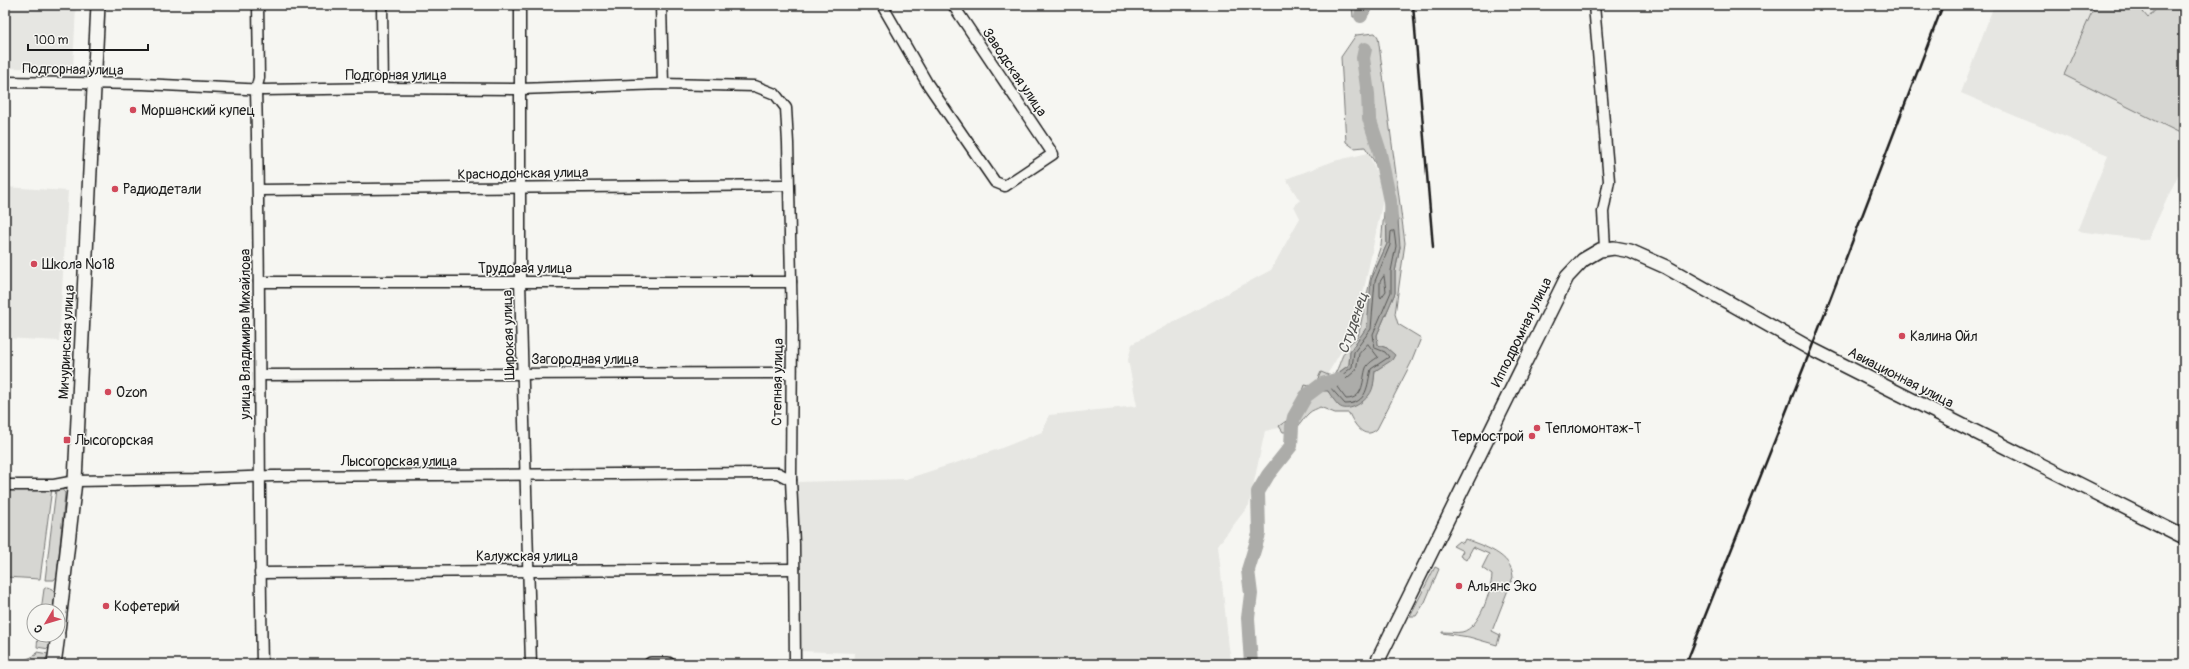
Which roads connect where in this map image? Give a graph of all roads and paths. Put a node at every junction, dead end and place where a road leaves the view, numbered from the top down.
1 (98, 5) edge
2 (258, 5) edge
3 (382, 5) edge
4 (520, 5) edge
5 (662, 5) edge
6 (882, 5) edge
7 (953, 5) edge
8 (1594, 5) edge
9 (5, 82) edge
10 (95, 83) junction
11 (663, 84) junction
12 (383, 88) junction
13 (520, 89) junction
14 (256, 90) junction
15 (782, 102) joint
16 (788, 185) junction
17 (521, 187) junction
18 (259, 190) junction
19 (1605, 248) junction
20 (259, 282) junction
21 (520, 282) junction
22 (791, 282) junction
23 (523, 373) junction
24 (790, 373) junction
25 (260, 375) junction
26 (525, 475) junction
27 (259, 476) junction
28 (791, 480) junction
29 (75, 481) junction
30 (5, 485) edge
31 (2184, 537) edge
32 (794, 569) junction
33 (528, 571) junction
34 (260, 573) junction
35 (61, 603) edge
36 (57, 643) edge
37 (54, 664) edge
38 (262, 664) edge
39 (531, 664) edge
40 (652, 664) edge
41 (668, 664) edge
42 (795, 664) edge
43 (1376, 664) edge

1 - 10 main road, Мичуринская улица
2 - 14 street, улица Владимира Михайлова
3 - 12 street
4 - 13 street, Широкая улица
5 - 11 street
6 - 7 street, Заводская улица
8 - 19 street
9 - 10 street, Подгорная улица
10 - 14 street, Подгорная улица
10 - 29 main road, Мичуринская улица
11 - 13 street, Подгорная улица
11 - 15 street, Подгорная улица
12 - 13 street, Подгорная улица
12 - 14 street, Подгорная улица
13 - 17 street, Широкая улица
14 - 18 street, улица Владимира Михайлова
15 - 16 street, Степная улица
16 - 17 street, Краснодонская улица
16 - 22 street, Степная улица
17 - 18 street, Краснодонская улица
17 - 21 street, Широкая улица
18 - 20 street, улица Владимира Михайлова
19 - 31 main road, Авиационная улица
19 - 43 main road, Ипподромная улица
20 - 21 street, Трудовая улица
20 - 25 street, улица Владимира Михайлова
21 - 22 street, Трудовая улица
21 - 23 street, Широкая улица
22 - 24 street, Степная улица
23 - 24 street, Загородная улица
23 - 25 street, Загородная улица
23 - 26 street, Широкая улица
24 - 28 street, Степная улица
25 - 27 street, улица Владимира Михайлова
26 - 27 street, Лысогорская улица
26 - 28 street, Лысогорская улица
26 - 33 street, Широкая улица
27 - 29 street, Лысогорская улица
27 - 34 street, улица Владимира Михайлова
28 - 32 street, Степная улица
29 - 30 street, Лысогорская улица
29 - 35 main road, Мичуринская улица
32 - 33 street, Калужская улица
32 - 42 street, Степная улица
33 - 34 street, Калужская улица
33 - 39 street, Широкая улица
34 - 38 street, улица Владимира Михайлова
36 - 37 main road
40 - 41 main road

